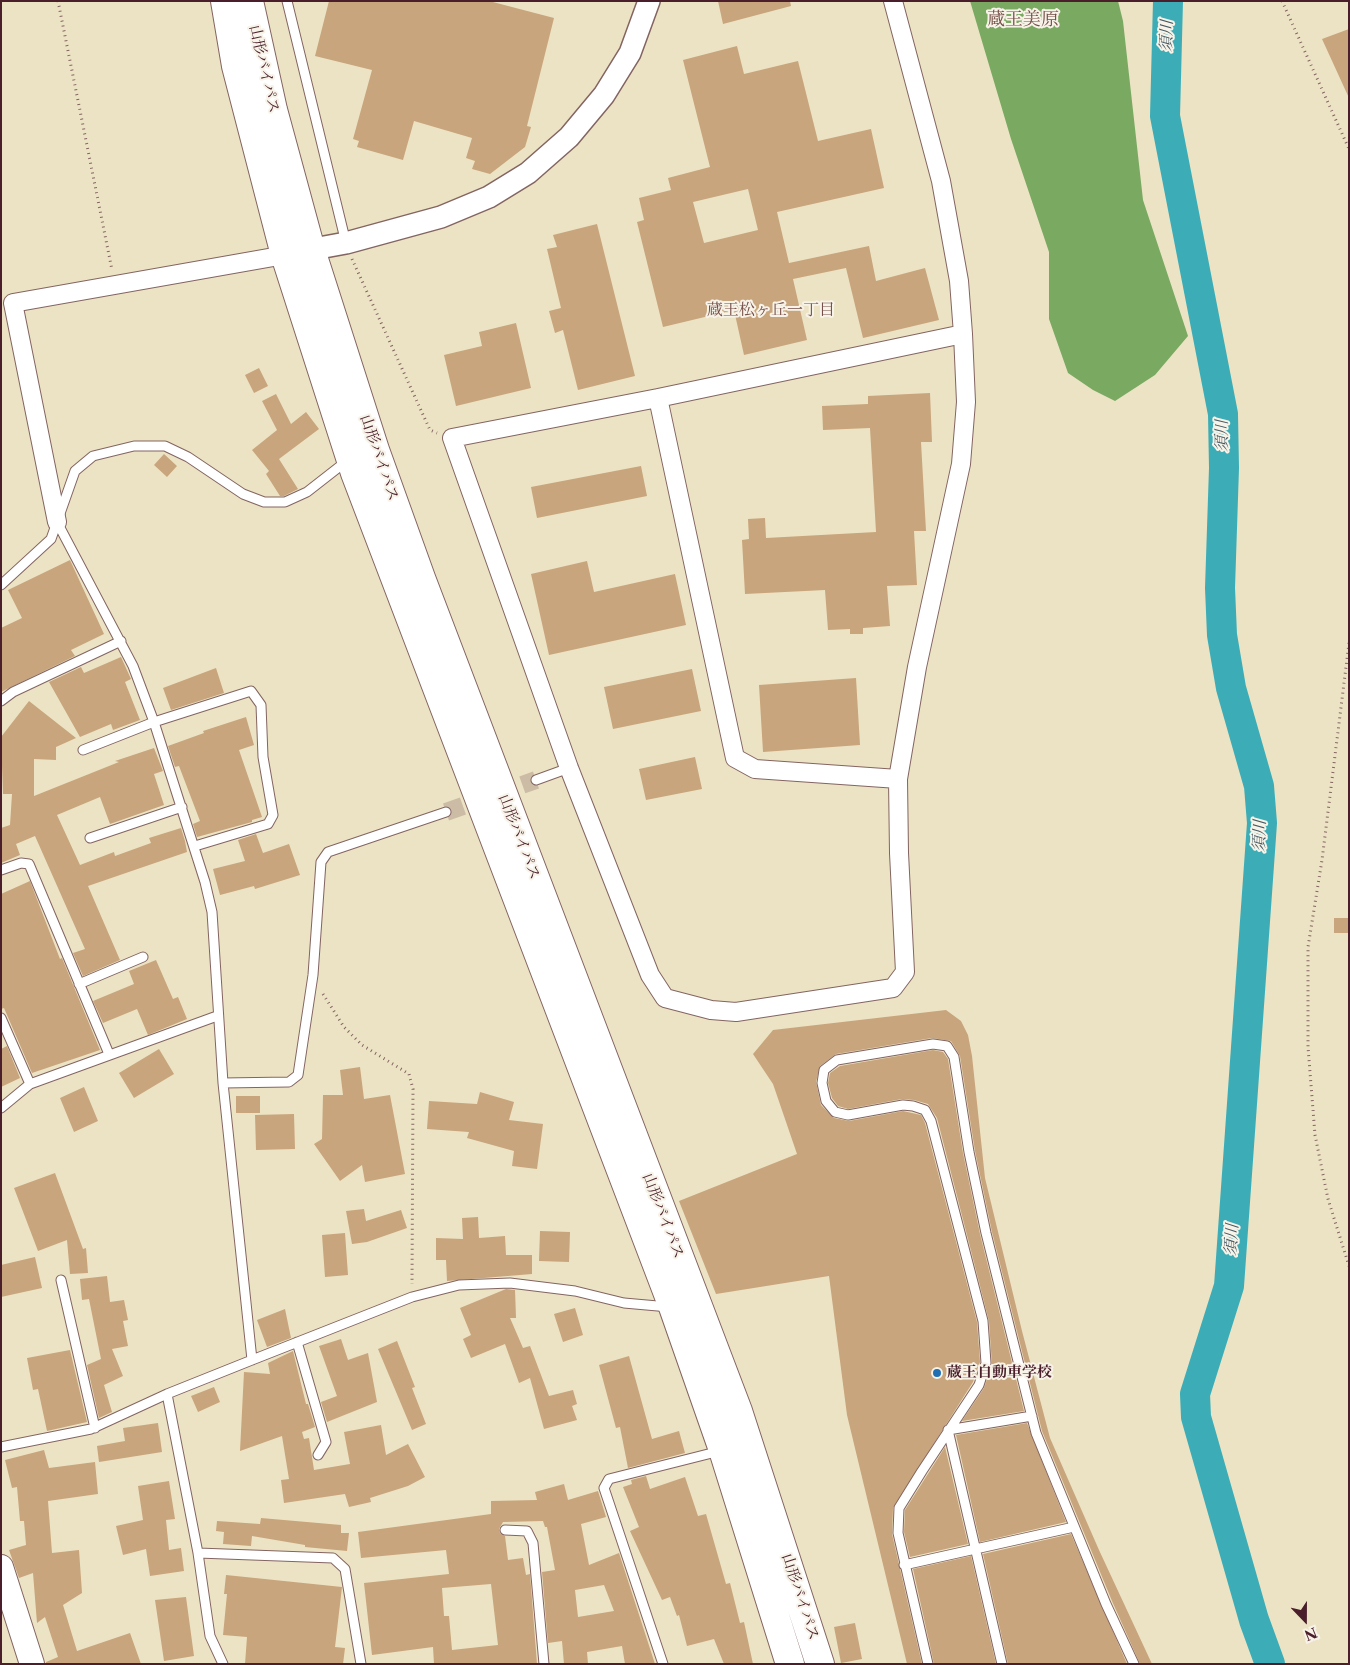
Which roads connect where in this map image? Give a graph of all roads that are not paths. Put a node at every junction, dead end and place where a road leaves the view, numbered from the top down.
1 (224, 1) edge
2 (249, 1) edge
3 (288, 1) edge
4 (649, 1) edge
5 (893, 1) edge
6 (346, 243) junction
7 (298, 252) junction
8 (7, 304) edge
9 (964, 334) junction
10 (658, 398) junction
11 (350, 458) junction
12 (57, 522) junction
13 (1, 585) edge
14 (122, 641) junction
15 (1, 701) edge
16 (154, 722) junction
17 (83, 750) dead end
18 (569, 768) junction
19 (898, 779) junction
20 (536, 780) tunnel mouth
21 (182, 807) junction
22 (446, 812) tunnel mouth
23 (90, 838) dead end
24 (195, 846) junction
25 (1, 870) edge
26 (143, 956) dead end
27 (79, 984) junction
28 (217, 1016) junction
29 (1, 1018) edge
30 (109, 1054) junction
31 (30, 1084) junction
32 (222, 1084) junction
33 (1, 1108) edge
34 (61, 1280) dead end
35 (673, 1307) junction
36 (297, 1342) junction
37 (252, 1360) junction
38 (167, 1394) junction
39 (1032, 1416) junction
40 (95, 1428) junction
41 (948, 1430) junction
42 (1, 1448) edge
43 (723, 1450) junction
44 (318, 1455) dead end
45 (1074, 1527) junction
46 (505, 1530) dead end
47 (976, 1549) junction
48 (198, 1553) junction
49 (904, 1565) junction
50 (1, 1567) edge
51 (32, 1664) edge
52 (223, 1664) edge
53 (361, 1664) edge
54 (544, 1664) edge
55 (662, 1664) edge
56 (790, 1664) edge
57 (820, 1664) edge
58 (928, 1664) edge
59 (1002, 1664) edge
60 (1134, 1664) edge

1 - 7 highway, 山形バイパス
2 - 7 highway, 山形バイパス
3 - 6 lane
4 - 6 street
5 - 9 street
6 - 7 street
7 - 8 street
7 - 11 highway, 山形バイパス
7 - 57 highway, 山形バイパス
8 - 12 street
9 - 10 street
9 - 19 street
10 - 18 street
10 - 19 street
11 - 12 lane
11 - 35 highway, 山形バイパス
12 - 13 lane
12 - 14 lane
14 - 15 lane
14 - 16 lane
16 - 17 lane
16 - 21 lane
16 - 24 lane
18 - 19 street
18 - 20 lane
21 - 23 lane
21 - 24 lane
22 - 32 lane
24 - 28 lane
25 - 27 lane
26 - 27 lane
27 - 30 lane
28 - 30 lane
28 - 32 lane
29 - 31 lane
30 - 31 lane
31 - 33 lane
32 - 37 lane
34 - 40 lane
35 - 36 lane
35 - 43 highway, 山形バイパス
36 - 37 lane
36 - 44 lane
37 - 38 lane
38 - 40 lane
38 - 48 lane
39 - 41 lane
39 - 41 lane
39 - 45 lane
40 - 42 lane
41 - 47 lane
41 - 49 lane
43 - 55 lane
43 - 56 highway, 山形バイパス
45 - 47 lane
45 - 60 lane
46 - 54 lane
47 - 49 lane
47 - 59 lane
48 - 52 lane
48 - 53 lane
49 - 58 lane
50 - 51 main road

